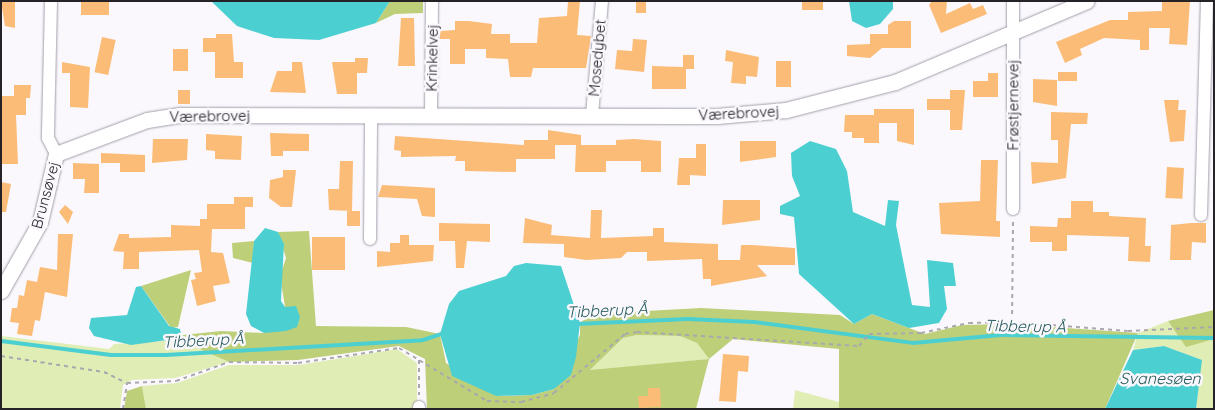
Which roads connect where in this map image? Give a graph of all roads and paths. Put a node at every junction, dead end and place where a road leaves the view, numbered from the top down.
1 (51, 1) edge
2 (432, 1) edge
3 (602, 1) edge
4 (1013, 1) edge
5 (1087, 1) edge
6 (1207, 1) edge
7 (1012, 34) junction
8 (592, 114) junction
9 (431, 115) junction
10 (371, 116) junction
11 (56, 154) junction
12 (1013, 209) joint
13 (1201, 215) dead end
14 (370, 240) dead end
15 (1, 291) edge
16 (1012, 322) junction
17 (1214, 327) edge
18 (1, 356) edge
19 (419, 360) junction
20 (127, 383) junction
21 (420, 408) edge
22 (123, 409) edge

1 - 11 street, Brunsøvej
2 - 9 street, Krinkelvej
3 - 8 street, Mosedybet
4 - 7 street, Frøstjernevej
5 - 7 street, Værebrovej
6 - 13 street
7 - 8 street, Værebrovej
7 - 12 street, Frøstjernevej
8 - 9 street, Værebrovej
9 - 10 street, Værebrovej
10 - 11 street, Værebrovej
10 - 14 street
11 - 15 street, Brunsøvej
12 - 16 path
16 - 17 path
16 - 19 path
18 - 20 path
19 - 20 path
19 - 21 path
20 - 22 path

